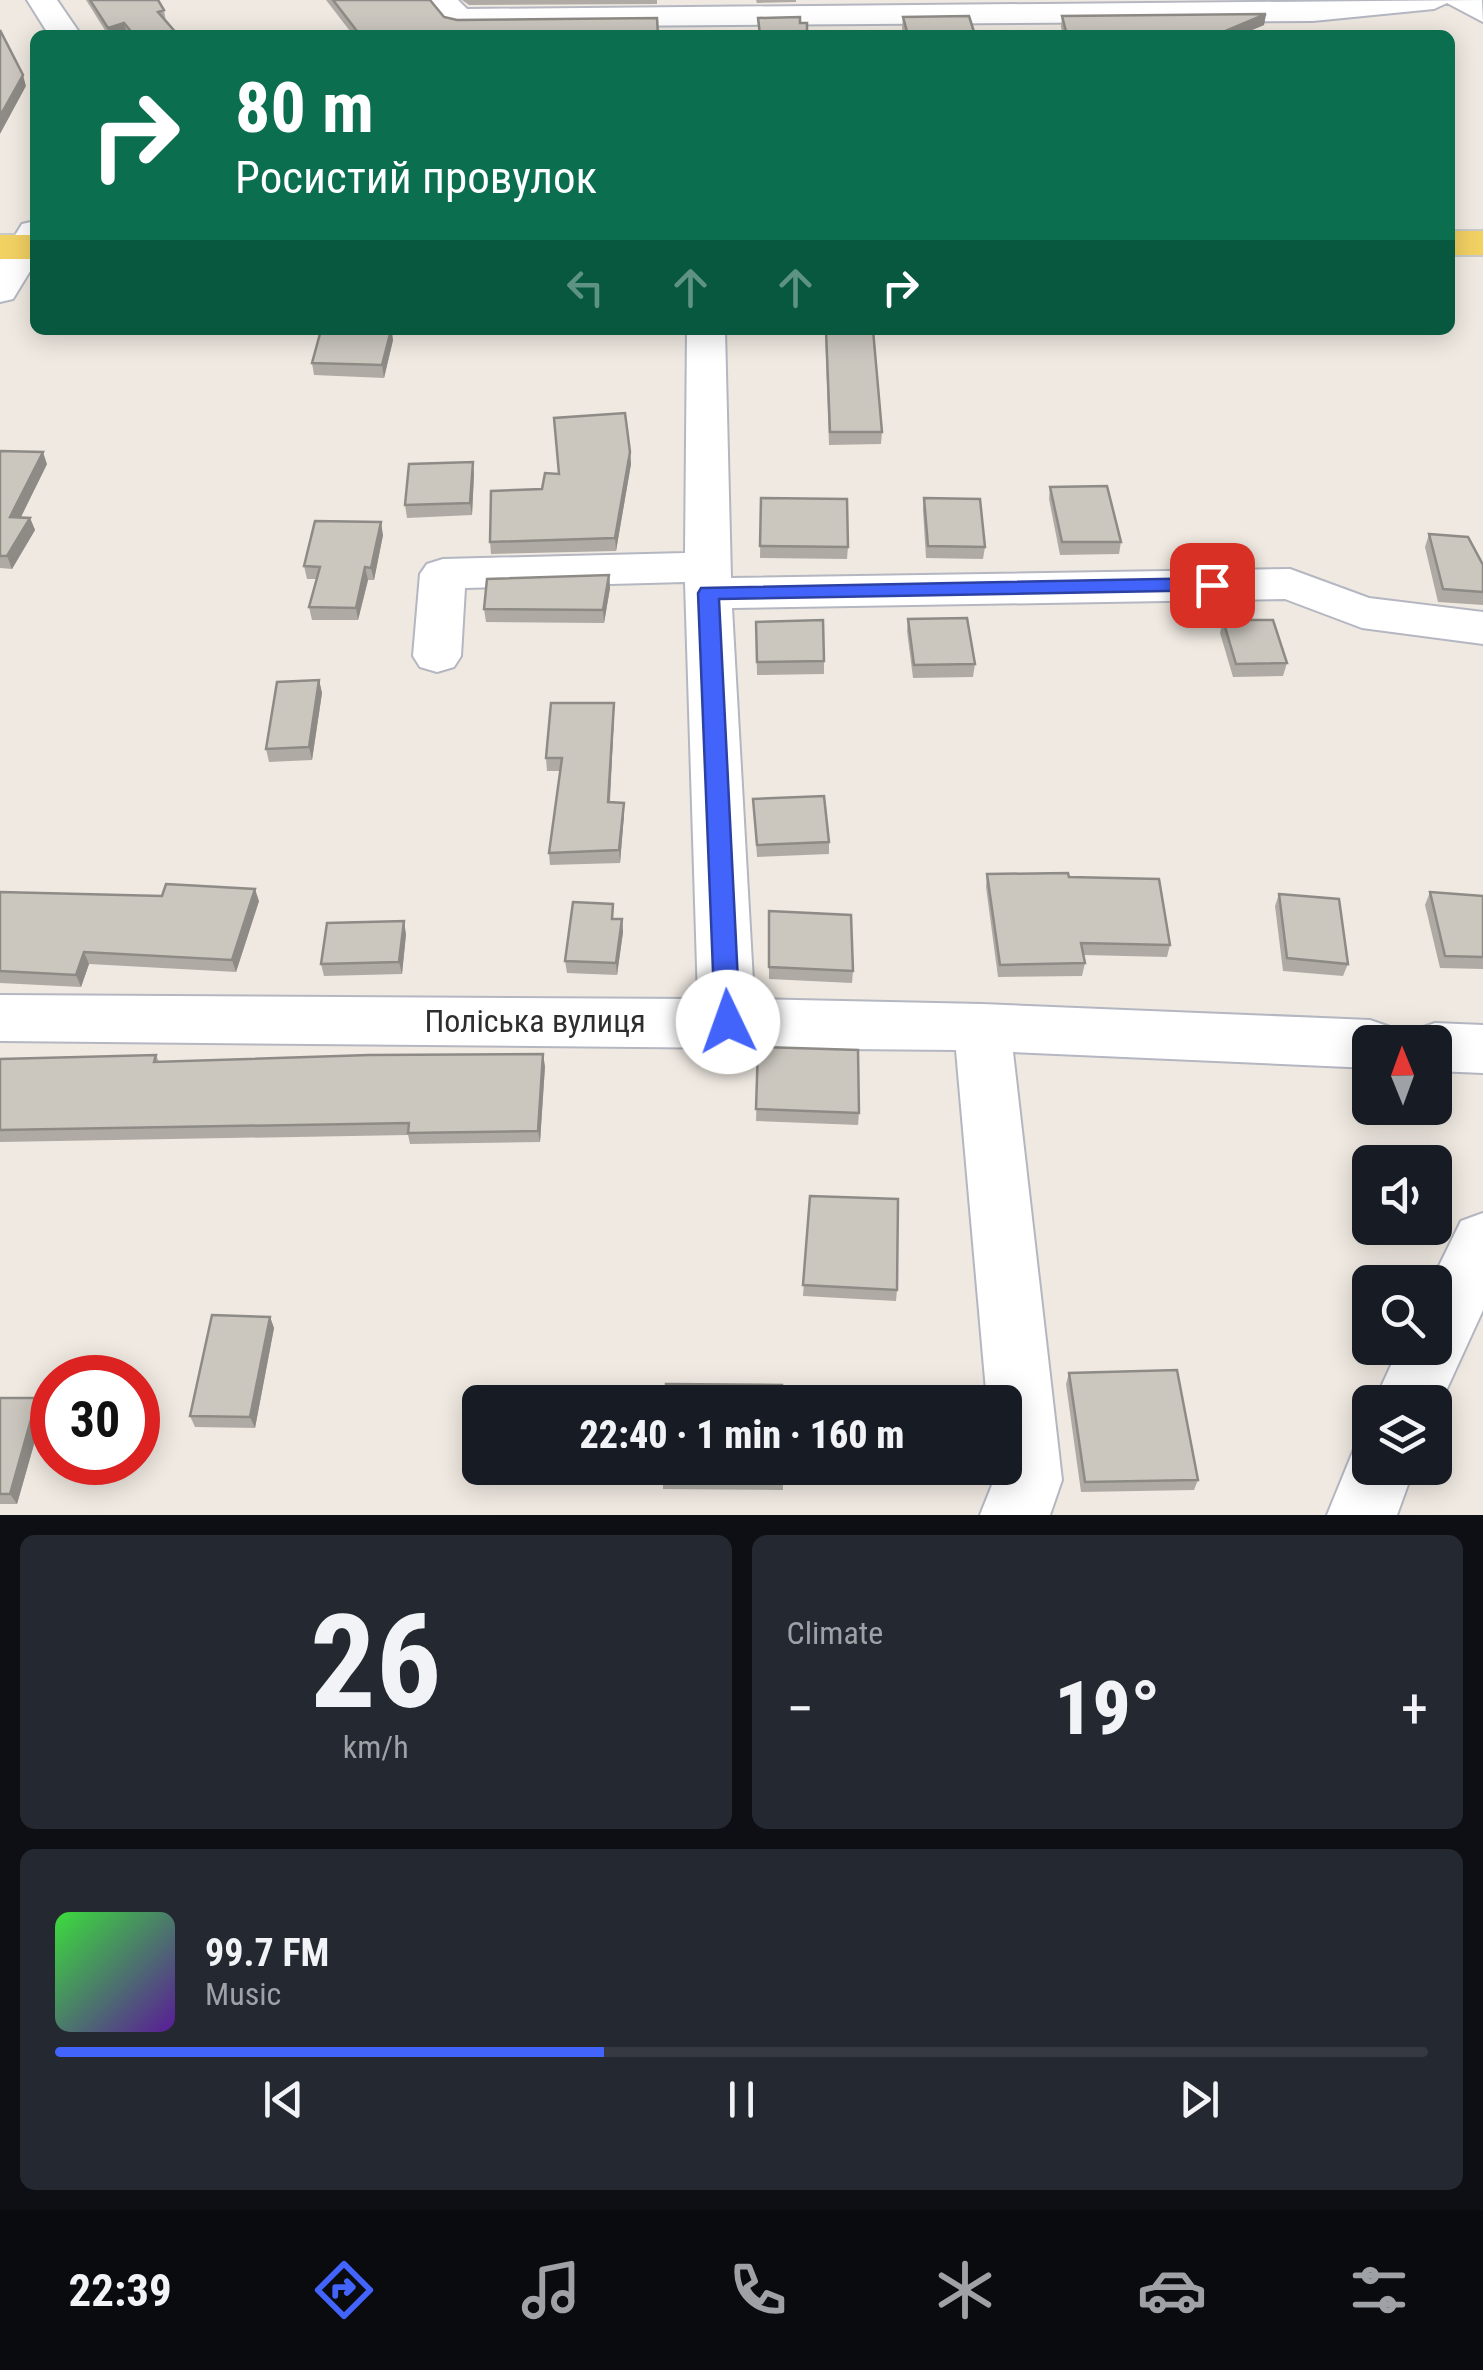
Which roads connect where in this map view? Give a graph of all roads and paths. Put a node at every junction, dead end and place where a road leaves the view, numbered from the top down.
1 (42, 0) edge
2 (440, 0) edge
3 (1434, 0) edge
4 (1460, 0) edge
5 (1483, 13) edge
6 (705, 18) edge
7 (62, 30) edge
8 (24, 243) edge
9 (1455, 243) edge
10 (1483, 243) edge
11 (0, 292) edge
12 (706, 335) edge
13 (708, 580) junction
14 (1483, 628) edge
15 (437, 656) dead end
16 (0, 1018) edge
17 (728, 1022) junction
18 (982, 1027) junction
19 (1352, 1043) edge
20 (1452, 1048) edge
21 (1483, 1049) edge
22 (1483, 1241) edge
23 (1452, 1307) edge
24 (1373, 1485) edge
25 (1015, 1515) edge
26 (1362, 1515) edge

1 - 7 street
2 - 6 street
3 - 6 street
4 - 5 street
8 - 11 street
9 - 10 main road
12 - 13 street
13 - 14 street
13 - 15 street
13 - 17 street
16 - 17 street, Поліська вулиця
17 - 18 street, Поліська вулиця
18 - 19 street, Поліська вулиця
18 - 25 street
20 - 21 street
22 - 23 street
24 - 26 street

